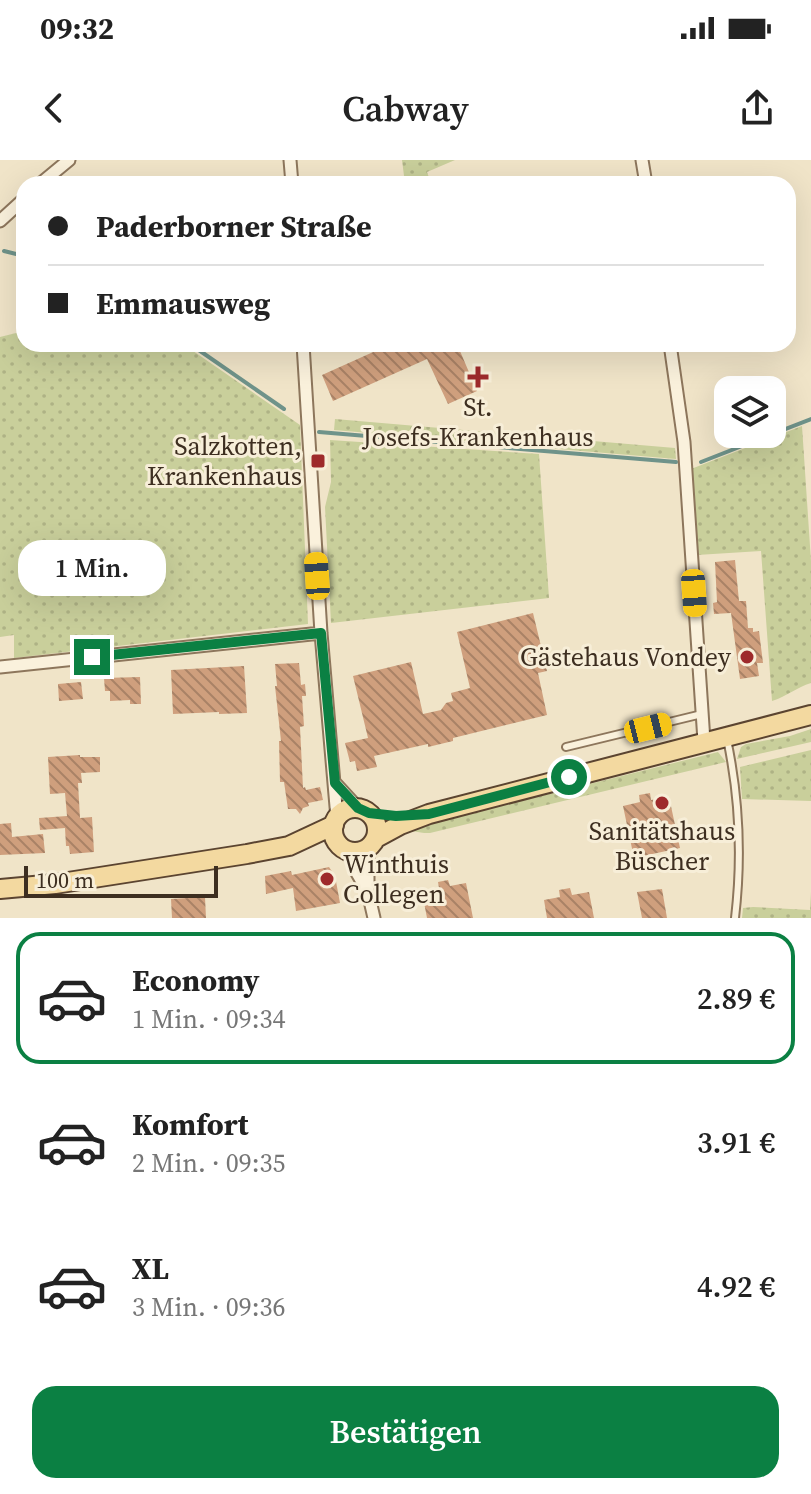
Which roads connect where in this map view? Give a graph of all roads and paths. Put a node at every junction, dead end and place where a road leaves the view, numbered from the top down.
1 (69, 160) edge
2 (50, 176) edge
3 (16, 206) edge
4 (0, 221) edge
5 (303, 352) edge
6 (671, 352) edge
7 (321, 633) junction
8 (0, 667) edge
9 (702, 714) junction
10 (811, 715) edge
11 (726, 736) junction
12 (704, 741) junction
13 (566, 747) dead end
14 (335, 783) junction
15 (363, 811) junction
16 (429, 814) junction
17 (336, 822) junction
18 (289, 846) junction
19 (360, 846) junction
20 (0, 889) edge
21 (374, 918) edge
22 (735, 918) edge

1 - 2 street
3 - 4 street
5 - 7 street
6 - 9 street
7 - 8 street
7 - 14 street
9 - 12 street
9 - 13 lane
10 - 11 main road
11 - 12 main road
11 - 22 lane
12 - 16 main road
14 - 15 street
14 - 17 street
15 - 16 main road
15 - 17 main road
15 - 19 main road
16 - 19 main road
17 - 18 main road
17 - 19 main road
18 - 19 main road
18 - 20 main road
19 - 21 street

